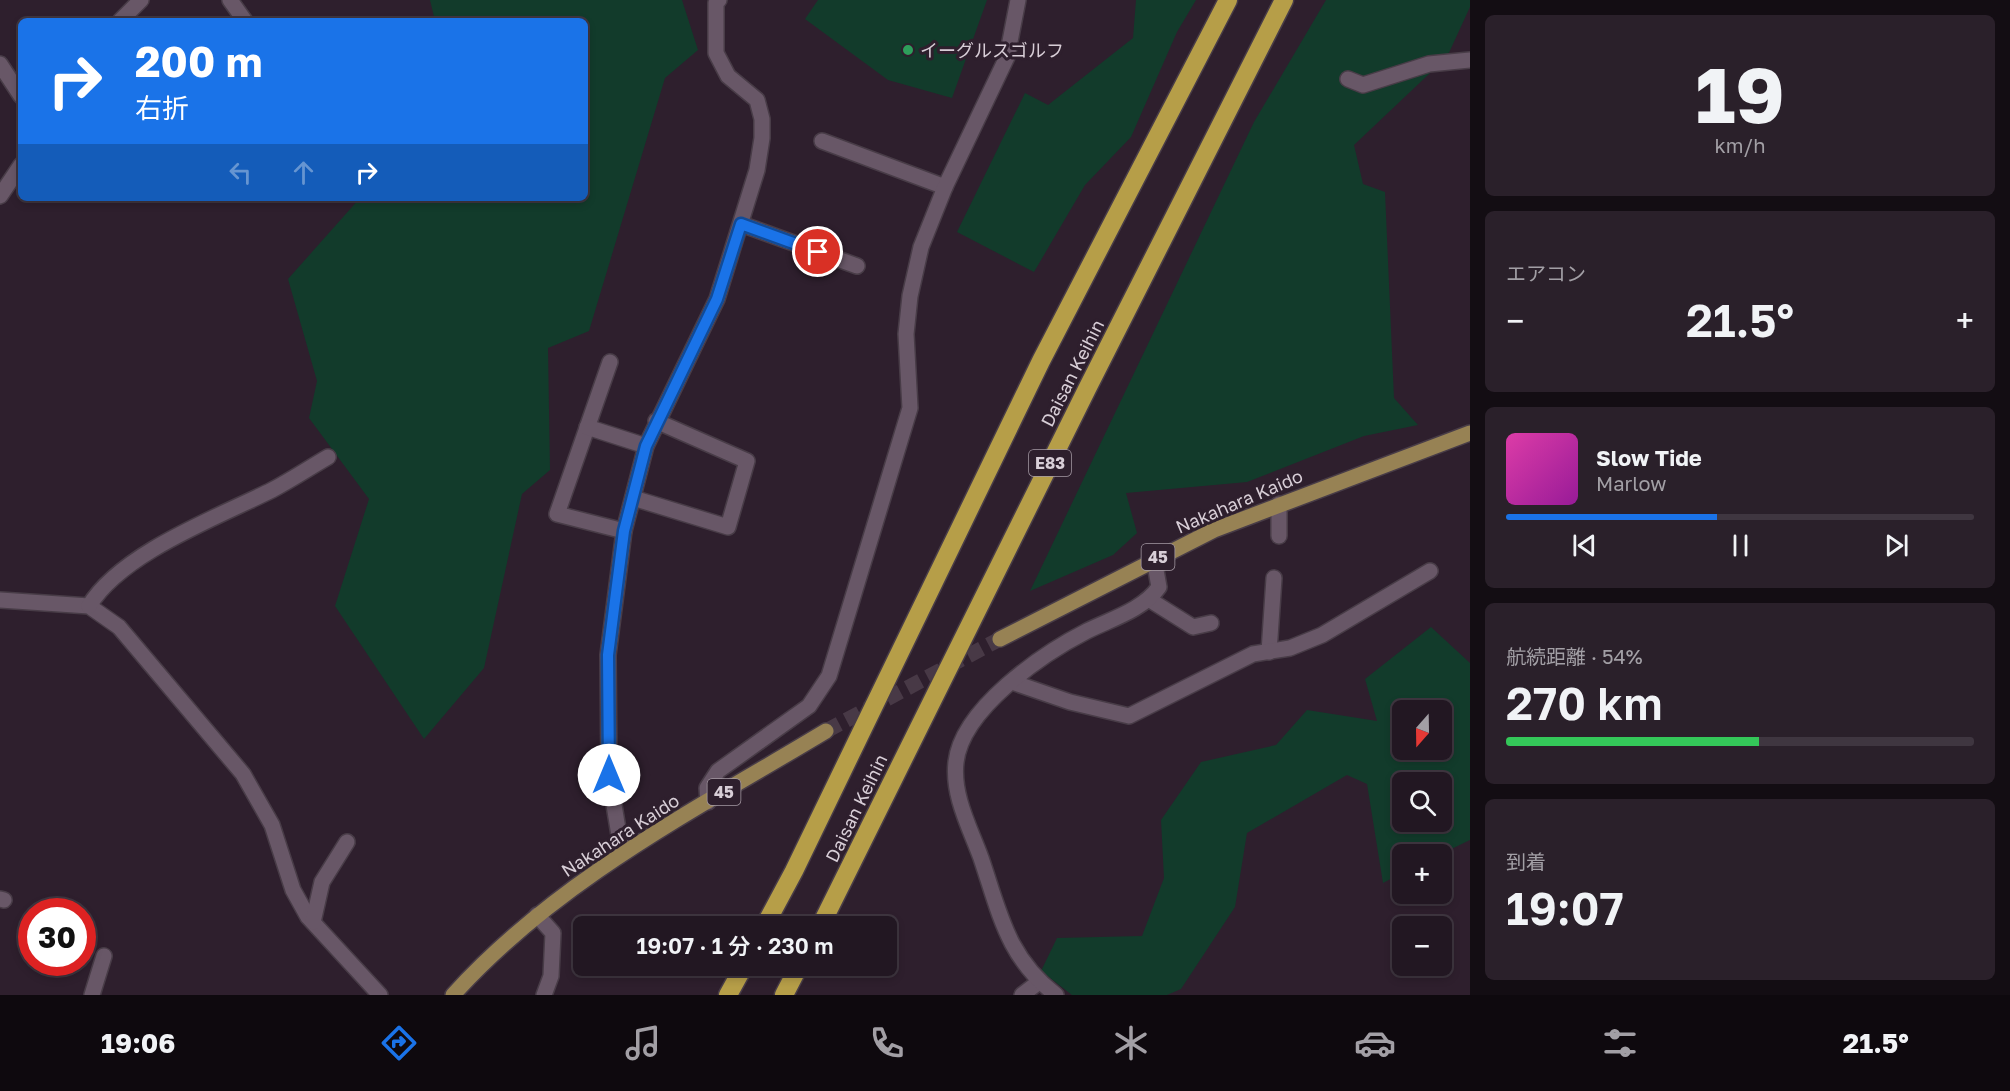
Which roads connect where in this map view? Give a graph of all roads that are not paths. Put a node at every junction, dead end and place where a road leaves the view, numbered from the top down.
1 (141, 0) edge
2 (230, 0) edge
3 (719, 0) edge
4 (1018, 0) edge
5 (1228, 0) edge
6 (1284, 0) edge
7 (123, 18) edge
8 (243, 18) edge
9 (1470, 60) edge
10 (0, 64) edge
11 (1348, 79) dead end
12 (18, 91) edge
13 (822, 141) dead end
14 (18, 169) edge
15 (945, 187) junction
16 (0, 196) edge
17 (741, 224) junction
18 (857, 266) dead end
19 (610, 362) dead end
20 (656, 421) junction
21 (587, 427) junction
22 (1470, 433) edge
23 (646, 446) junction
24 (328, 457) dead end
25 (633, 498) junction
26 (1279, 504) junction
27 (624, 531) junction
28 (1279, 536) dead end
29 (1154, 559) junction
30 (1430, 571) dead end
31 (1274, 578) dead end
32 (0, 600) edge
33 (1150, 600) junction
34 (89, 606) junction
35 (1211, 623) dead end
36 (1000, 639) tunnel mouth
37 (1269, 652) junction
38 (1012, 682) junction
39 (826, 731) tunnel mouth
40 (708, 802) junction
41 (347, 842) dead end
42 (622, 853) junction
43 (537, 915) junction
44 (770, 916) edge
45 (825, 916) edge
46 (313, 922) junction
47 (104, 956) dead end
48 (738, 976) edge
49 (793, 976) edge
50 (1039, 982) junction
51 (92, 995) edge
52 (380, 995) edge
53 (453, 995) edge
54 (544, 995) edge
55 (728, 995) edge
56 (783, 995) edge
57 (1022, 995) edge
58 (1056, 995) edge

1 - 7 street
2 - 8 street
3 - 17 street
4 - 15 street
5 - 44 highway, Daisan Keihin
6 - 45 highway, Daisan Keihin / E83
9 - 11 street
10 - 12 street
13 - 15 street
14 - 16 street
15 - 40 street
17 - 18 street
17 - 20 street
19 - 21 street
20 - 23 street
20 - 25 street
21 - 23 street
21 - 27 street
22 - 26 main road, Nakahara Kaido / 45
23 - 25 street
24 - 34 street
25 - 27 street
26 - 28 street
26 - 29 main road, Nakahara Kaido / 45
27 - 42 street
29 - 33 street
29 - 36 main road, Nakahara Kaido / 45
30 - 37 street
31 - 37 street
32 - 34 street
33 - 35 street
33 - 38 street
34 - 46 street
37 - 38 street
38 - 50 street
39 - 40 main road, Nakahara Kaido / 45
40 - 42 main road, Nakahara Kaido / 45
41 - 46 street
42 - 43 main road, Nakahara Kaido / 45
43 - 53 main road, Nakahara Kaido / 45
43 - 54 street
46 - 52 street
47 - 51 street
48 - 55 highway
49 - 56 highway
50 - 57 street
50 - 58 street

